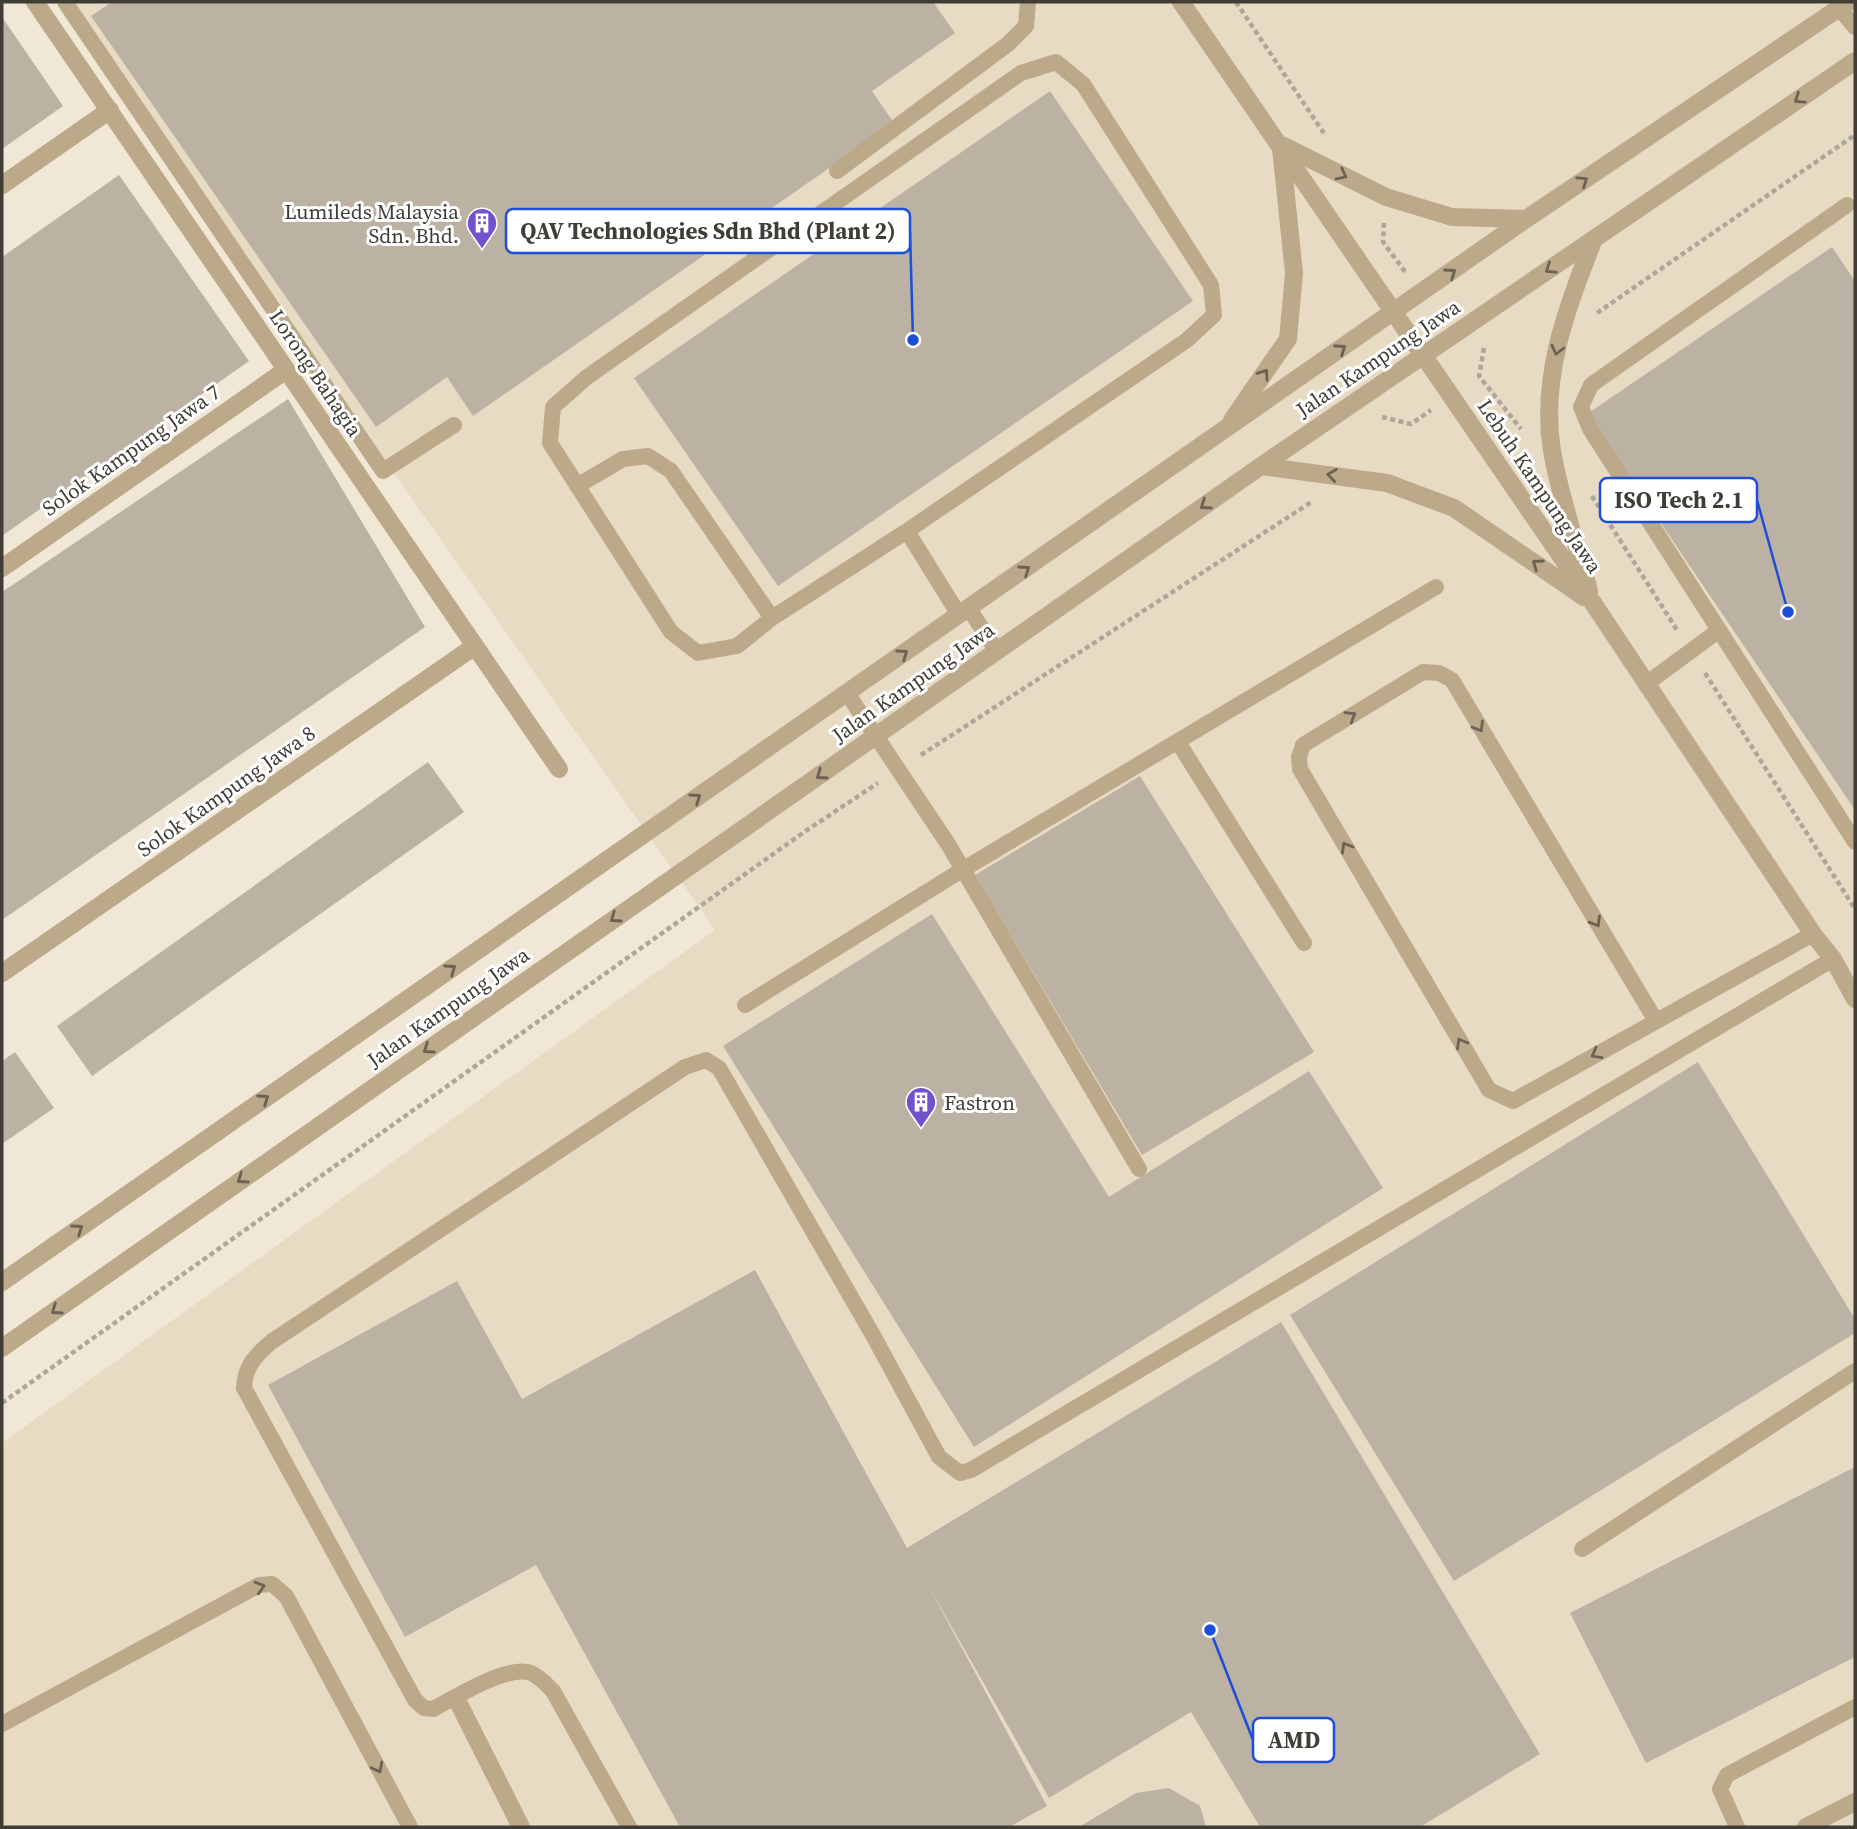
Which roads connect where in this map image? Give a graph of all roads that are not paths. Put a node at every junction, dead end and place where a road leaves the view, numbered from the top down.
1 (35, 2) edge
2 (65, 2) edge
3 (1028, 2) edge
4 (1181, 2) edge
5 (1843, 5) edge
6 (1855, 27) edge
7 (1855, 61) edge
8 (110, 110) junction
9 (1281, 144) junction
10 (837, 171) dead end
11 (2, 185) edge
12 (1847, 205) dead end
13 (1527, 219) junction
14 (1594, 239) junction
15 (1395, 312) junction
16 (1424, 355) junction
17 (286, 370) junction
18 (454, 425) dead end
19 (1225, 430) junction
20 (1261, 466) junction
21 (577, 486) junction
22 (907, 531) junction
23 (2, 568) edge
24 (1436, 587) dead end
25 (1592, 603) junction
26 (964, 612) junction
27 (772, 618) junction
28 (1718, 631) junction
29 (475, 646) junction
30 (997, 651) junction
31 (1646, 684) junction
32 (847, 693) junction
33 (877, 736) junction
34 (1178, 742) junction
35 (559, 769) dead end
36 (1855, 842) edge
37 (962, 870) junction
38 (1812, 934) junction
39 (1304, 943) dead end
40 (1833, 959) junction
41 (2, 973) edge
42 (1853, 992) edge
43 (745, 1005) dead end
44 (1656, 1021) junction
45 (1139, 1170) dead end
46 (2, 1282) edge
47 (2, 1348) edge
48 (1855, 1371) edge
49 (1582, 1549) dead end
50 (456, 1698) junction
51 (1855, 1707) edge
52 (2, 1724) edge
53 (1855, 1802) edge
54 (410, 1827) edge
55 (521, 1827) edge
56 (629, 1827) edge
57 (1737, 1827) edge
58 (1806, 1827) edge

1 - 8 street, Lorong Bahagia
2 - 18 lane
3 - 10 lane
4 - 9 street, Lebuh Kampung Jawa
5 - 6 lane
13 -> 5 street, Jalan Kampung Jawa
7 -> 14 street, Jalan Kampung Jawa
8 - 11 street
8 - 17 street, Lorong Bahagia
9 -> 13 street
9 - 15 street, Lebuh Kampung Jawa
19 -> 9 street
12 - 28 lane
15 -> 13 street, Jalan Kampung Jawa
14 -> 16 street, Jalan Kampung Jawa
14 -> 25 street
15 - 16 street, Lebuh Kampung Jawa
19 -> 15 street, Jalan Kampung Jawa
16 - 20 street, Jalan Kampung Jawa
16 - 25 street, Lebuh Kampung Jawa
17 - 23 street, Solok Kampung Jawa 7
17 - 29 street, Lorong Bahagia
26 -> 19 street, Jalan Kampung Jawa
25 -> 20 street
20 -> 30 street, Jalan Kampung Jawa
21 - 22 lane
21 - 27 lane
21 - 27 lane
22 - 26 lane
22 - 27 lane
24 - 34 lane
25 - 31 street, Lebuh Kampung Jawa
26 - 30 lane
32 -> 26 street, Jalan Kampung Jawa
28 - 31 lane
28 - 36 lane
29 - 35 street, Lorong Bahagia
29 - 41 street, Solok Kampung Jawa 8
30 - 33 street, Jalan Kampung Jawa
31 - 38 street, Lebuh Kampung Jawa
32 - 33 lane
46 -> 32 street, Jalan Kampung Jawa
33 - 37 lane
33 -> 47 street, Jalan Kampung Jawa
34 - 37 lane
34 - 39 lane
37 - 43 lane
37 - 45 lane
38 - 40 street, Lebuh Kampung Jawa
38 - 44 lane
40 - 42 street, Lebuh Kampung Jawa
40 - 50 lane
44 -> 44 lane
48 - 49 lane
50 - 55 street
50 - 56 lane
51 - 57 lane
52 -> 54 lane
53 - 58 street

